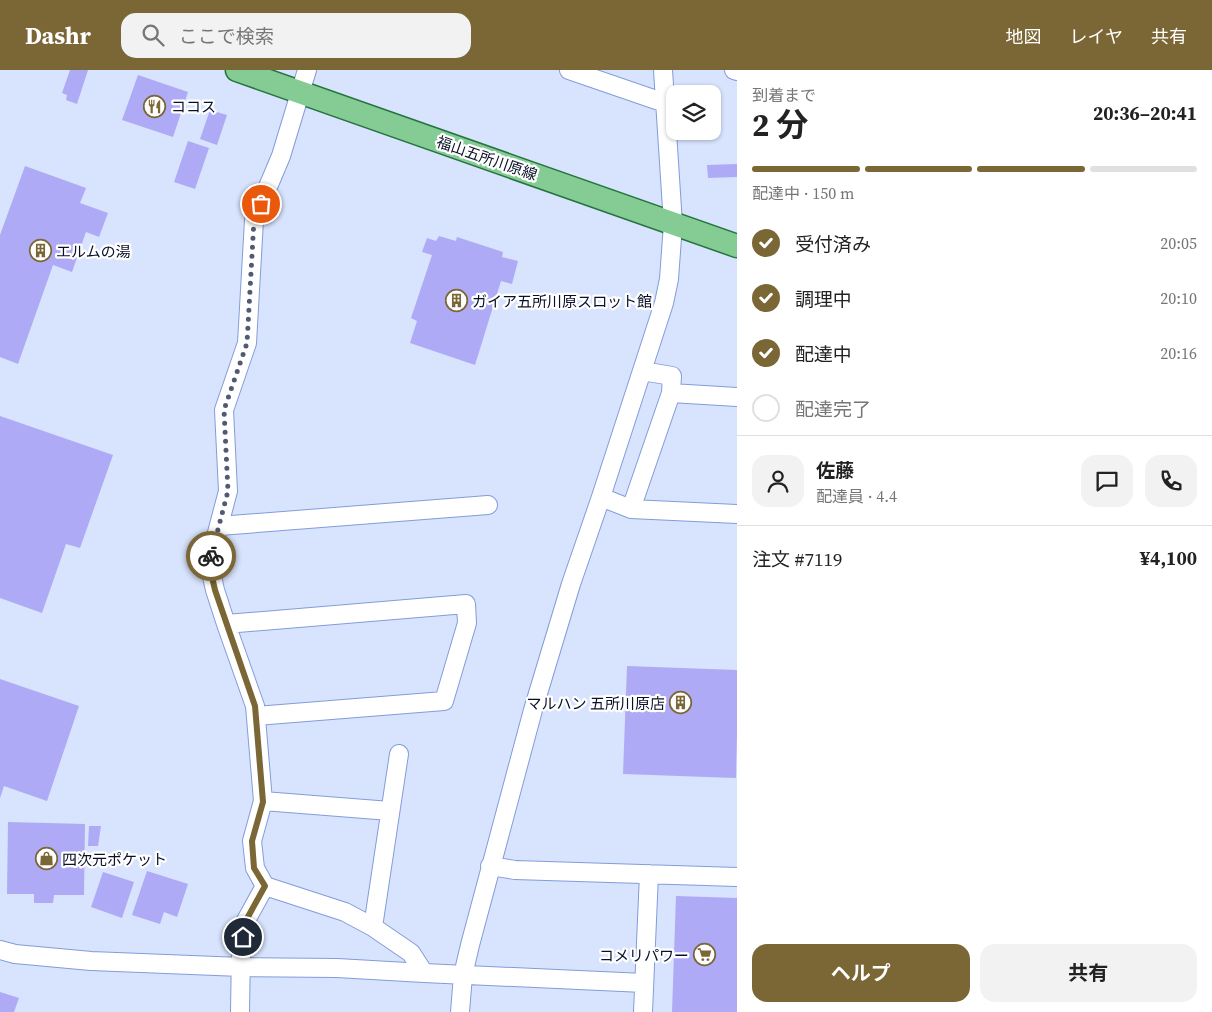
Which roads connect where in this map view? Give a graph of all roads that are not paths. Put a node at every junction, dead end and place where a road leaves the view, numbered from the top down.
1 (237, 70) edge
2 (307, 70) edge
3 (568, 70) edge
4 (662, 70) edge
5 (300, 92) junction
6 (664, 103) junction
7 (673, 224) junction
8 (737, 246) edge
9 (642, 370) junction
10 (671, 393) junction
11 (737, 397) edge
12 (601, 497) junction
13 (488, 505) dead end
14 (631, 509) junction
15 (737, 514) edge
16 (219, 526) junction
17 (226, 624) junction
18 (256, 716) junction
19 (399, 754) dead end
20 (263, 802) junction
21 (390, 811) junction
22 (490, 866) junction
23 (649, 874) junction
24 (737, 877) edge
25 (265, 886) junction
26 (373, 927) junction
27 (0, 950) edge
28 (241, 967) junction
29 (424, 973) junction
30 (463, 975) junction
31 (644, 983) junction
32 (240, 1012) edge
33 (460, 1012) edge
34 (643, 1012) edge

1 - 5 main road, 福山五所川原線
2 - 5 street
3 - 6 street
4 - 6 street
5 - 7 main road, 福山五所川原線
5 - 16 street
6 - 7 street
7 - 8 main road, 福山五所川原線
7 - 9 street
9 - 10 street
9 - 12 street
10 - 11 street
10 - 14 street
12 - 14 street
12 - 22 street
13 - 16 street
14 - 15 street
16 - 17 street
17 - 18 street
17 - 18 street
18 - 20 street
19 - 21 street
20 - 21 street
20 - 25 street
21 - 26 street
22 - 23 street
22 - 30 street
23 - 24 street
23 - 31 street
25 - 26 street
25 - 28 street
26 - 29 street
27 - 28 street
28 - 29 street
28 - 32 street
29 - 30 street
30 - 31 street
30 - 33 street
31 - 34 street

